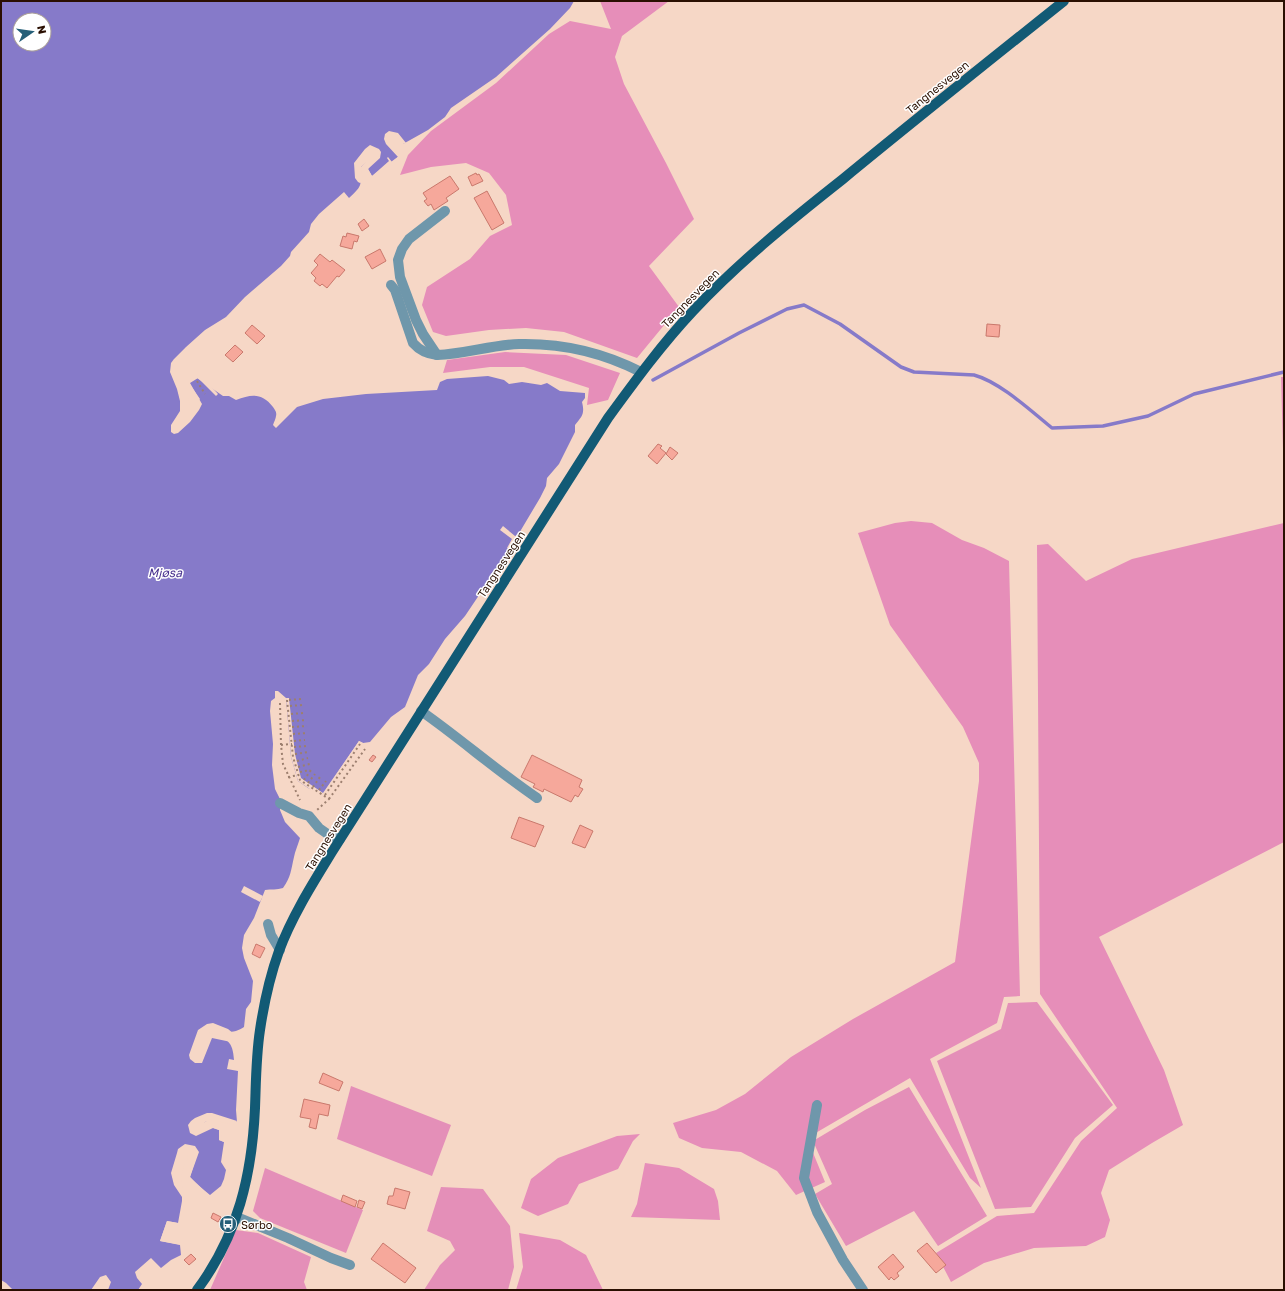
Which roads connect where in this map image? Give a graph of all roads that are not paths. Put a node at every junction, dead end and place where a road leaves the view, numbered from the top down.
1 (1061, 2) edge
2 (445, 211) dead end
3 (391, 285) dead end
4 (437, 355) junction
5 (641, 372) junction
6 (421, 712) junction
7 (537, 798) dead end
8 (280, 803) dead end
9 (340, 839) junction
10 (268, 924) dead end
11 (280, 950) junction
12 (818, 1105) dead end
13 (237, 1217) junction
14 (350, 1265) dead end
15 (198, 1290) edge
16 (863, 1290) edge

1 - 5 main road, Tangnesvegen
2 - 4 lane
3 - 4 lane
4 - 5 lane
5 - 6 main road, Tangnesvegen
6 - 7 lane
6 - 9 main road, Tangnesvegen
8 - 9 lane
9 - 11 main road, Tangnesvegen
10 - 11 lane
11 - 13 main road, Tangnesvegen
12 - 16 lane
13 - 14 lane
13 - 15 main road, Tangnesvegen

